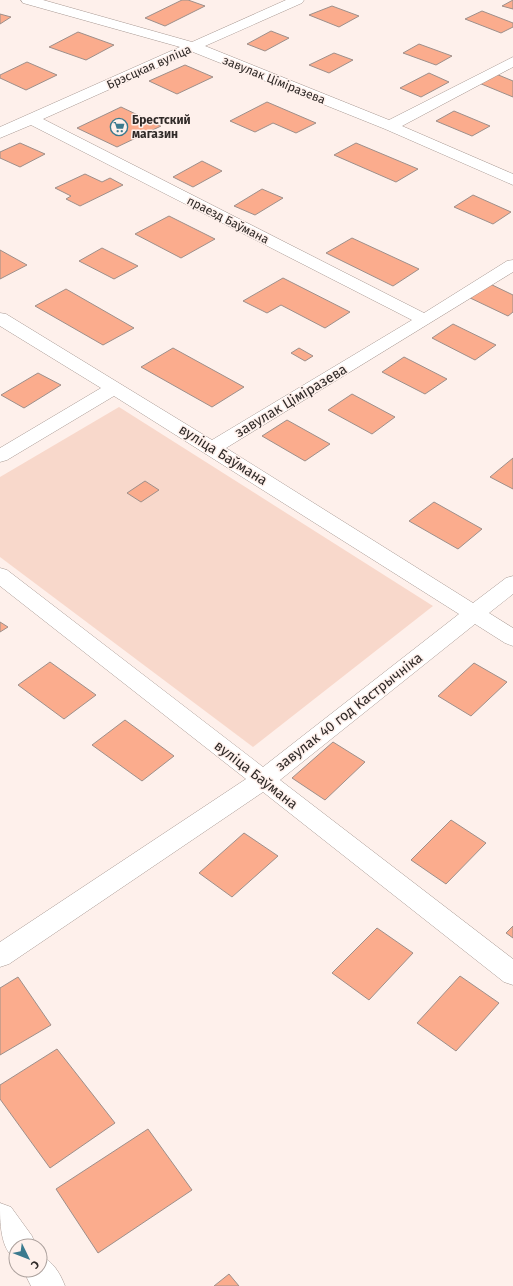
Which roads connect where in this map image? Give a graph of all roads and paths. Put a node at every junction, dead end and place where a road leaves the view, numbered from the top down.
1 (28, 0) edge
2 (297, 0) edge
3 (194, 47) junction
4 (513, 61) edge
5 (31, 119) junction
6 (390, 126) junction
7 (0, 133) edge
8 (513, 180) edge
9 (513, 265) edge
10 (0, 318) edge
11 (425, 320) junction
12 (114, 388) junction
13 (212, 448) junction
14 (0, 456) edge
15 (0, 575) edge
16 (513, 582) edge
17 (474, 613) junction
18 (513, 638) edge
19 (263, 780) junction
20 (0, 956) edge
21 (513, 974) edge
22 (0, 1217) edge
23 (15, 1238) edge

1 - 3 street, завулак Ціміразева
2 - 3 street, Брэсцкая вуліца
3 - 5 street, Брэсцкая вуліца
3 - 6 street, завулак Ціміразева
4 - 6 street
5 - 7 street, Брэсцкая вуліца
5 - 11 street, праезд Баўмана
6 - 8 street, завулак Ціміразева
9 - 11 street, завулак Ціміразева
10 - 12 street, вуліца Баўмана
11 - 13 street, завулак Ціміразева
12 - 13 street, вуліца Баўмана
12 - 14 street
13 - 17 street, вуліца Баўмана
15 - 19 street, вуліца Баўмана
16 - 17 street, завулак 40 год Кастрычніка
17 - 18 street, вуліца Баўмана
17 - 19 street, завулак 40 год Кастрычніка
19 - 20 street, завулак 40 год Кастрычніка
19 - 21 street, вуліца Баўмана
22 - 23 street

